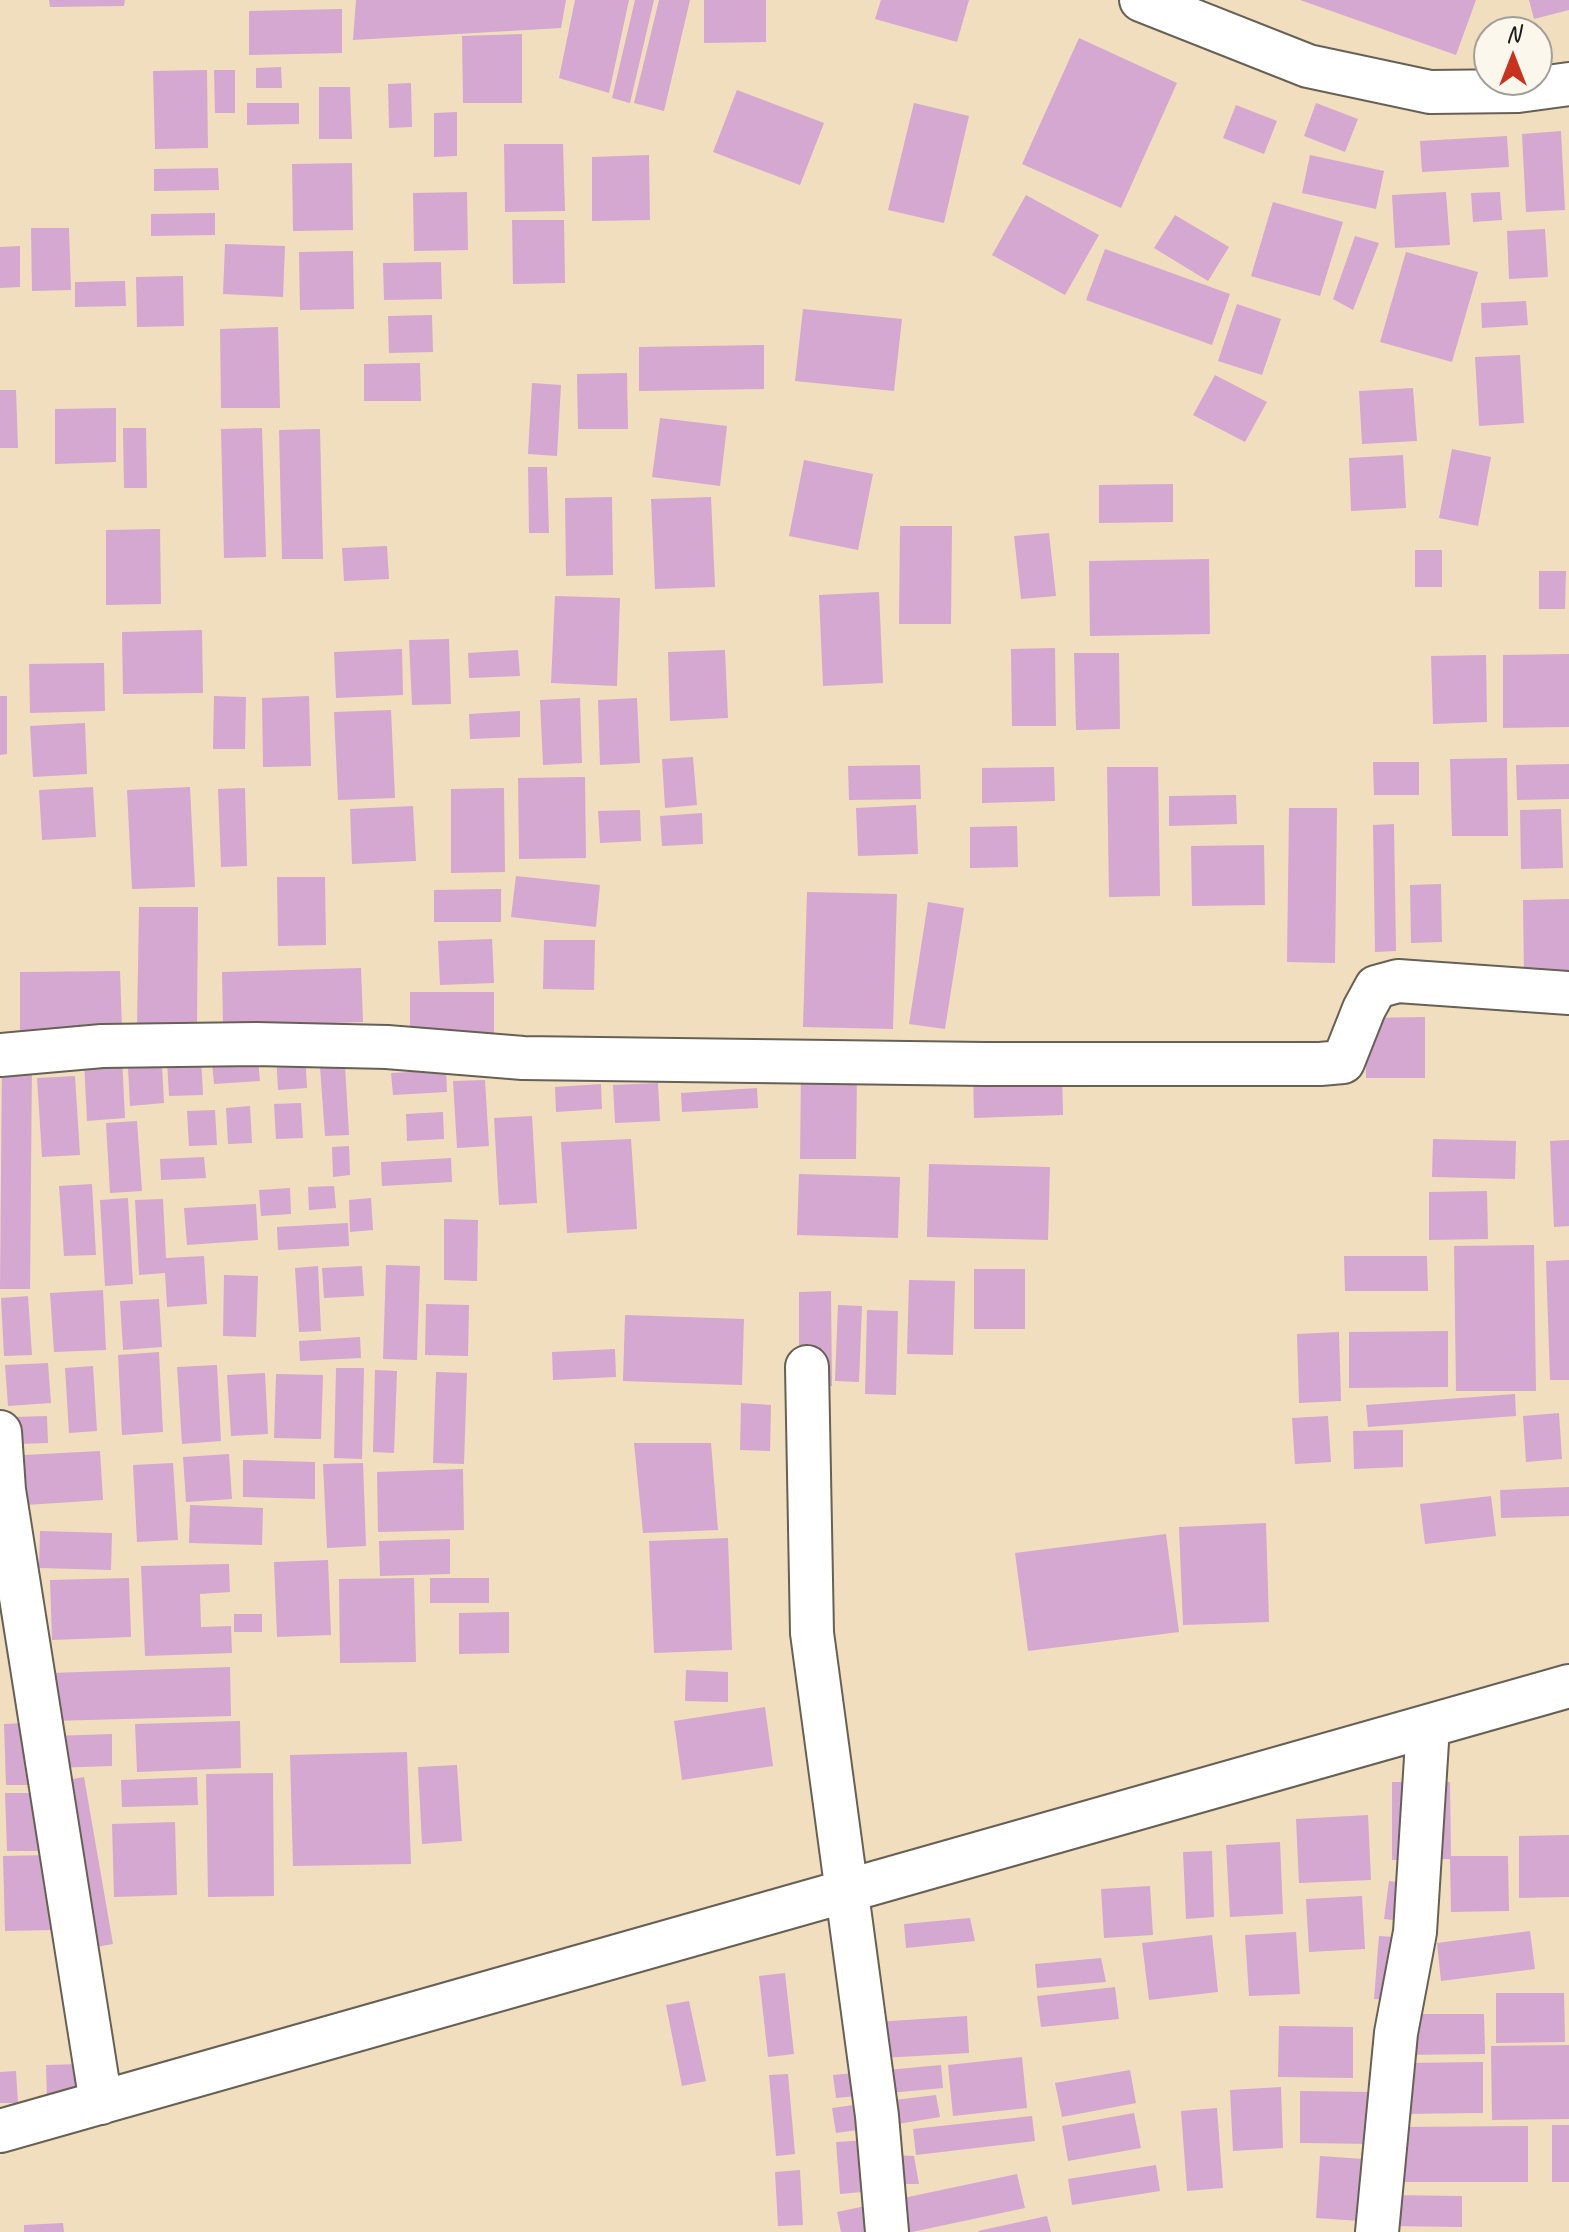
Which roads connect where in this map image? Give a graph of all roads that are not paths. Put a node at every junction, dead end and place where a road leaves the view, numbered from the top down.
1 (1141, 0) edge
2 (1569, 84) edge
3 (1569, 993) edge
4 (0, 1055) edge
5 (807, 1367) dead end
6 (0, 1432) edge
7 (2, 1490) edge
8 (1569, 1686) edge
9 (1428, 1726) junction
10 (846, 1891) junction
11 (101, 2103) junction
12 (0, 2131) edge
13 (887, 2232) edge
14 (1377, 2232) edge

1 - 2 street
3 - 4 street
5 - 10 street
6 - 7 street
7 - 11 street
8 - 9 street
9 - 10 street
9 - 14 street
10 - 11 street
10 - 13 street
11 - 12 street

